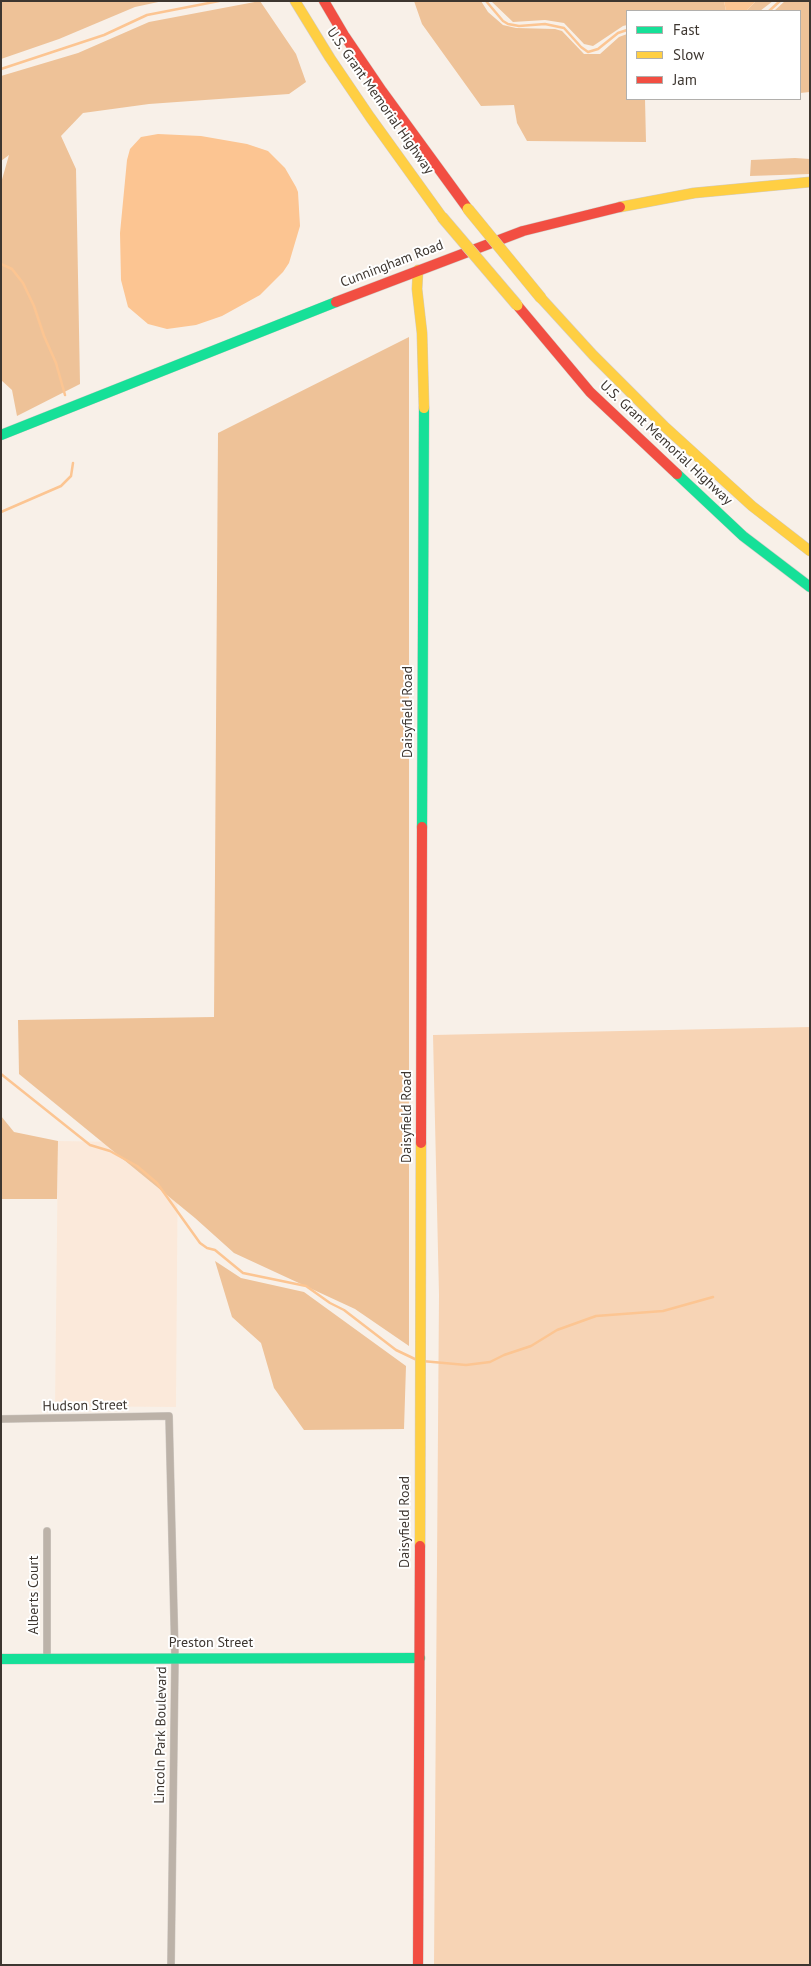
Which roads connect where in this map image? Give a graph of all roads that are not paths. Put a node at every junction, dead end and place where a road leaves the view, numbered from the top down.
1 (295, 1) edge
2 (324, 1) edge
3 (810, 182) edge
4 (418, 270) junction
5 (1, 435) edge
6 (810, 551) edge
7 (810, 587) edge
8 (169, 1416) joint
9 (1, 1419) edge
10 (47, 1531) dead end
11 (175, 1657) junction
12 (420, 1658) junction
13 (1, 1659) edge
14 (47, 1659) junction
15 (171, 1965) edge
16 (418, 1965) edge

1 - 7 main road, U.S. Grant Memorial Highway, bridge
2 - 6 main road, U.S. Grant Memorial Highway, bridge
3 - 4 main road, Cunningham Road
4 - 5 main road, Cunningham Road
4 - 12 main road, Daisyfield Road
8 - 9 street, Hudson Street
8 - 11 street, Lincoln Park Boulevard
10 - 14 street, Alberts Court
11 - 12 main road, Preston Street
11 - 14 main road, Preston Street
11 - 15 street, Lincoln Park Boulevard
12 - 16 main road, Daisyfield Road
13 - 14 main road, Preston Street

